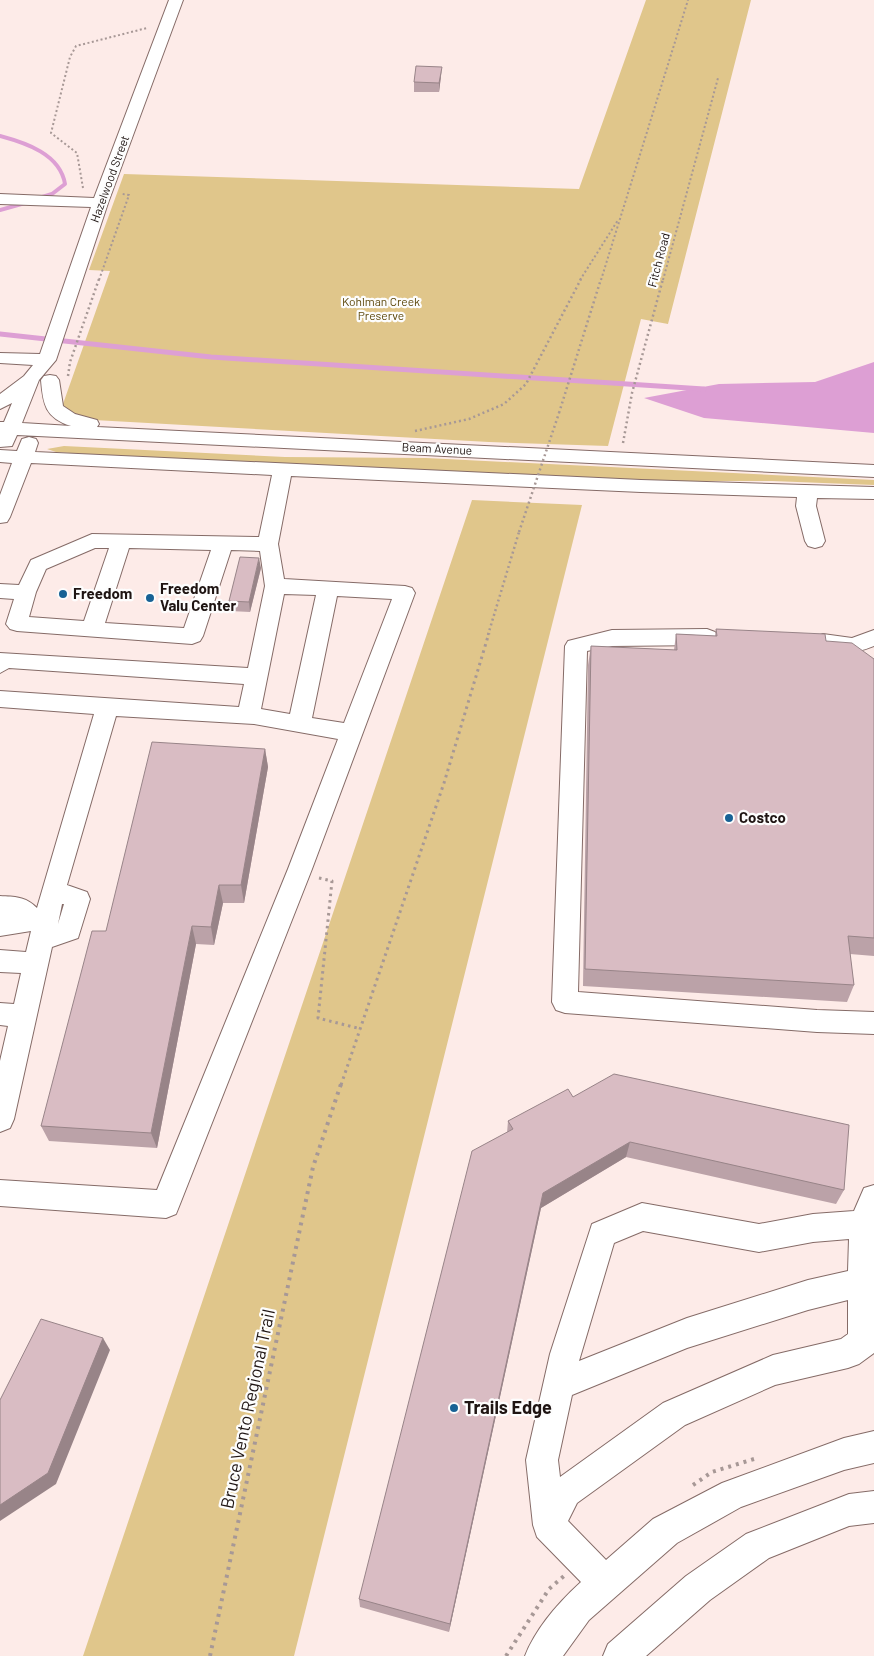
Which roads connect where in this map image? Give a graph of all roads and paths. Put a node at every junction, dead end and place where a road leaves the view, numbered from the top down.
1 (176, 0) edge
2 (688, 0) edge
3 (718, 78) dead end
4 (0, 199) edge
5 (100, 203) junction
6 (618, 220) junction
7 (0, 358) edge
8 (47, 360) junction
9 (31, 379) junction
10 (50, 380) junction
11 (0, 403) edge
12 (6, 428) edge
13 (34, 429) junction
14 (409, 432) dead end
15 (250, 440) junction
16 (622, 448) dead end
17 (0, 455) edge
18 (24, 457) junction
19 (283, 469) junction
20 (874, 471) edge
21 (808, 490) junction
22 (874, 493) edge
23 (0, 517) edge
24 (121, 541) junction
25 (815, 541) dead end
26 (223, 543) junction
27 (268, 544) junction
28 (275, 586) junction
29 (328, 589) junction
30 (0, 591) edge
31 (26, 592) junction
32 (92, 629) junction
33 (726, 637) edge
34 (874, 638) edge
35 (802, 641) edge
36 (853, 646) junction
37 (874, 661) edge
38 (0, 665) edge
39 (257, 677) junction
40 (0, 698) edge
41 (107, 707) junction
42 (248, 716) junction
43 (299, 724) junction
44 (352, 733) junction
45 (298, 874) junction
46 (53, 890) joint
47 (0, 906) edge
48 (0, 926) edge
49 (38, 935) junction
50 (0, 961) edge
51 (12, 1015) edge
52 (874, 1023) edge
53 (361, 1029) junction
54 (5, 1072) edge
55 (0, 1118) edge
56 (0, 1193) edge
57 (869, 1211) edge
58 (864, 1282) junction
59 (558, 1385) junction
60 (874, 1447) edge
61 (874, 1507) edge
62 (549, 1524) junction
63 (605, 1583) junction
64 (210, 1656) edge
65 (542, 1656) edge
66 (620, 1656) edge

1 - 5 street, Hazelwood Street
2 - 6 path
3 - 16 path, Fitch Road
4 - 5 street
5 - 8 street, Hazelwood Street
6 - 14 path
6 - 53 path, Bruce Vento Regional Trail, bridge
7 - 8 street
8 - 9 street, Hazelwood Street
8 - 10 street, Hazelwood Street
9 - 11 street
9 - 12 street, Hazelwood Street
10 - 13 street, Hazelwood Street
10 - 15 street
12 - 13 street, Beam Avenue
12 - 17 street, Hazelwood Street
13 - 15 street, Beam Avenue
13 - 18 street, Hazelwood Street
15 - 20 street, Beam Avenue
17 - 18 street, Beam Avenue
18 - 19 street, Beam Avenue
18 - 23 street, Hazelwood Street
19 - 21 street, Beam Avenue
19 - 27 street
21 - 22 street, Beam Avenue
21 - 25 street
24 - 26 street
24 - 31 street
24 - 32 street
26 - 27 street
26 - 32 street
27 - 28 street
28 - 29 street
28 - 39 street
29 - 43 street
29 - 44 street
30 - 31 street
31 - 32 street
33 - 52 street
34 - 36 street
35 - 36 street
36 - 37 street
38 - 39 street
39 - 42 street
40 - 41 street
41 - 42 lane
41 - 46 lane
42 - 43 lane
43 - 44 lane
44 - 45 street
45 - 53 path
45 - 56 street
46 - 49 street
47 - 49 street
48 - 49 street
49 - 50 street
49 - 51 street
51 - 54 street
53 - 64 path, Bruce Vento Regional Trail
54 - 55 street
57 - 58 street
57 - 59 street
58 - 59 street
58 - 62 street
59 - 62 street
60 - 63 street
61 - 66 street
62 - 63 street
63 - 65 street

